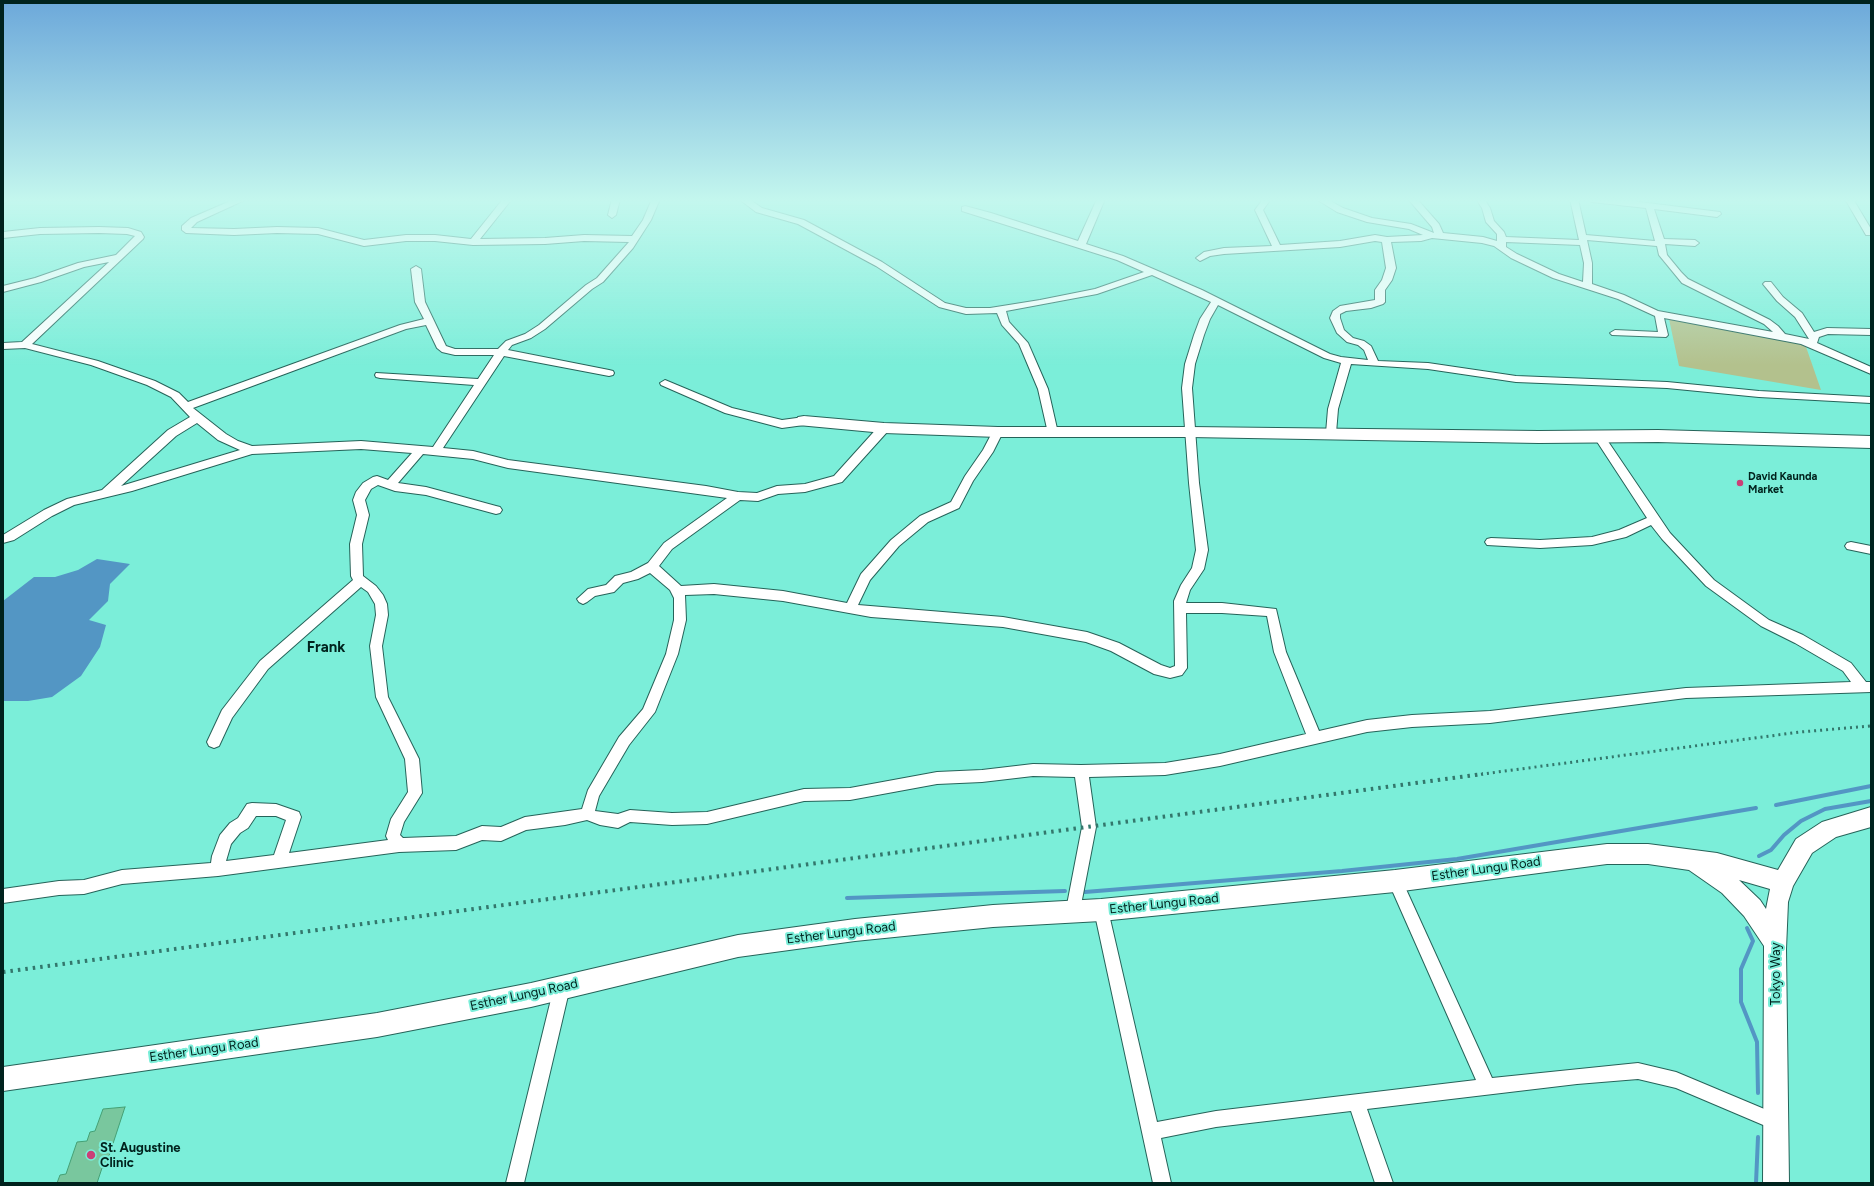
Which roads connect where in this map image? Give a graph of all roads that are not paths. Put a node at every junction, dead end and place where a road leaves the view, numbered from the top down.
1 (123, 254) edge
2 (624, 254) edge
3 (861, 254) edge
4 (1109, 254) edge
5 (1209, 254) edge
6 (1388, 254) edge
7 (1516, 254) edge
8 (1586, 254) edge
9 (1663, 254) edge
10 (120, 257) junction
11 (1200, 258) dead end
12 (416, 269) dead end
13 (1151, 272) junction
14 (1768, 284) dead end
15 (1587, 286) junction
16 (3, 289) edge
17 (1216, 301) junction
18 (1000, 309) junction
19 (1659, 314) junction
20 (430, 321) junction
21 (1871, 332) edge
22 (1615, 333) dead end
23 (1781, 336) junction
24 (1813, 341) junction
25 (25, 344) junction
26 (3, 346) edge
27 (501, 352) junction
28 (1347, 361) junction
29 (1374, 364) junction
30 (1871, 371) edge
31 (609, 373) dead end
32 (380, 375) dead end
33 (480, 382) junction
34 (665, 383) dead end
35 (1871, 400) edge
36 (186, 407) junction
37 (196, 418) junction
38 (804, 421) joint
39 (884, 428) junction
40 (998, 432) junction
41 (1190, 432) junction
42 (1053, 433) junction
43 (1331, 433) junction
44 (1599, 437) junction
45 (1871, 442) edge
46 (252, 450) junction
47 (420, 450) junction
48 (436, 451) junction
49 (391, 484) junction
50 (105, 494) junction
51 (738, 496) junction
52 (496, 510) dead end
53 (1654, 520) junction
54 (3, 539) edge
55 (1491, 542) dead end
56 (1851, 546) dead end
57 (1871, 550) edge
58 (652, 566) junction
59 (360, 581) junction
60 (678, 591) junction
61 (582, 599) dead end
62 (850, 608) junction
63 (1180, 608) junction
64 (1867, 687) edge
65 (1314, 737) junction
66 (214, 742) dead end
67 (1081, 771) junction
68 (587, 814) junction
69 (1871, 817) edge
70 (399, 845) junction
71 (1688, 859) junction
72 (279, 861) junction
73 (218, 869) junction
74 (1395, 881) junction
75 (1783, 882) junction
76 (3, 896) edge
77 (1073, 910) junction
78 (1101, 910) junction
79 (1776, 945) junction
80 (562, 987) junction
81 (3, 1079) edge
82 (1488, 1086) junction
83 (1356, 1102) junction
84 (1776, 1122) junction
85 (1150, 1132) junction
86 (515, 1183) edge
87 (1162, 1183) edge
88 (1384, 1183) edge
89 (1776, 1183) edge

1 - 10 street
2 - 27 street
3 - 18 street
4 - 13 street
5 - 11 street
6 - 29 street
7 - 15 street
8 - 15 street
9 - 23 street
10 - 16 street
10 - 25 street
12 - 20 street
13 - 17 street
13 - 18 street
14 - 24 street
15 - 19 street
17 - 28 street
17 - 41 street
18 - 42 street
19 - 22 street
19 - 23 street
20 - 27 street
20 - 36 street
21 - 24 street
23 - 24 street
24 - 30 street
25 - 26 street
25 - 36 street
27 - 31 street
27 - 33 street
28 - 29 street
28 - 43 street
29 - 35 street
32 - 33 street
33 - 48 street
34 - 38 street
36 - 37 street
37 - 46 street
37 - 50 street
38 - 39 street
39 - 40 street
39 - 51 street
40 - 42 street
40 - 62 street
41 - 42 street
41 - 43 street
41 - 63 street
43 - 44 street
44 - 45 street
44 - 53 street
46 - 47 street
46 - 50 street
47 - 48 street
47 - 49 street
48 - 51 street
49 - 52 street
49 - 59 street
50 - 54 street
51 - 58 street
53 - 55 street
53 - 64 street
56 - 57 street
58 - 60 street
58 - 61 street
59 - 66 street
59 - 70 street
60 - 62 street
60 - 68 street
62 - 63 street
63 - 65 street
64 - 65 street
65 - 67 street
67 - 68 street
67 - 77 street
68 - 70 street
69 - 75 street, Tokyo Way
70 - 72 street
71 - 74 street, Esther Lungu Road
71 - 75 street, Esther Lungu Road
71 - 79 street, Esther Lungu Road
72 - 73 street
72 - 73 street
73 - 76 street
74 - 78 street, Esther Lungu Road
74 - 82 street
75 - 79 street, Tokyo Way
77 - 78 street, Esther Lungu Road
77 - 80 street, Esther Lungu Road
78 - 85 street
79 - 84 street, Tokyo Way
80 - 81 street, Esther Lungu Road
80 - 86 street
82 - 83 street
82 - 84 street
83 - 85 street
83 - 88 street
84 - 89 street, Tokyo Way
85 - 87 street

